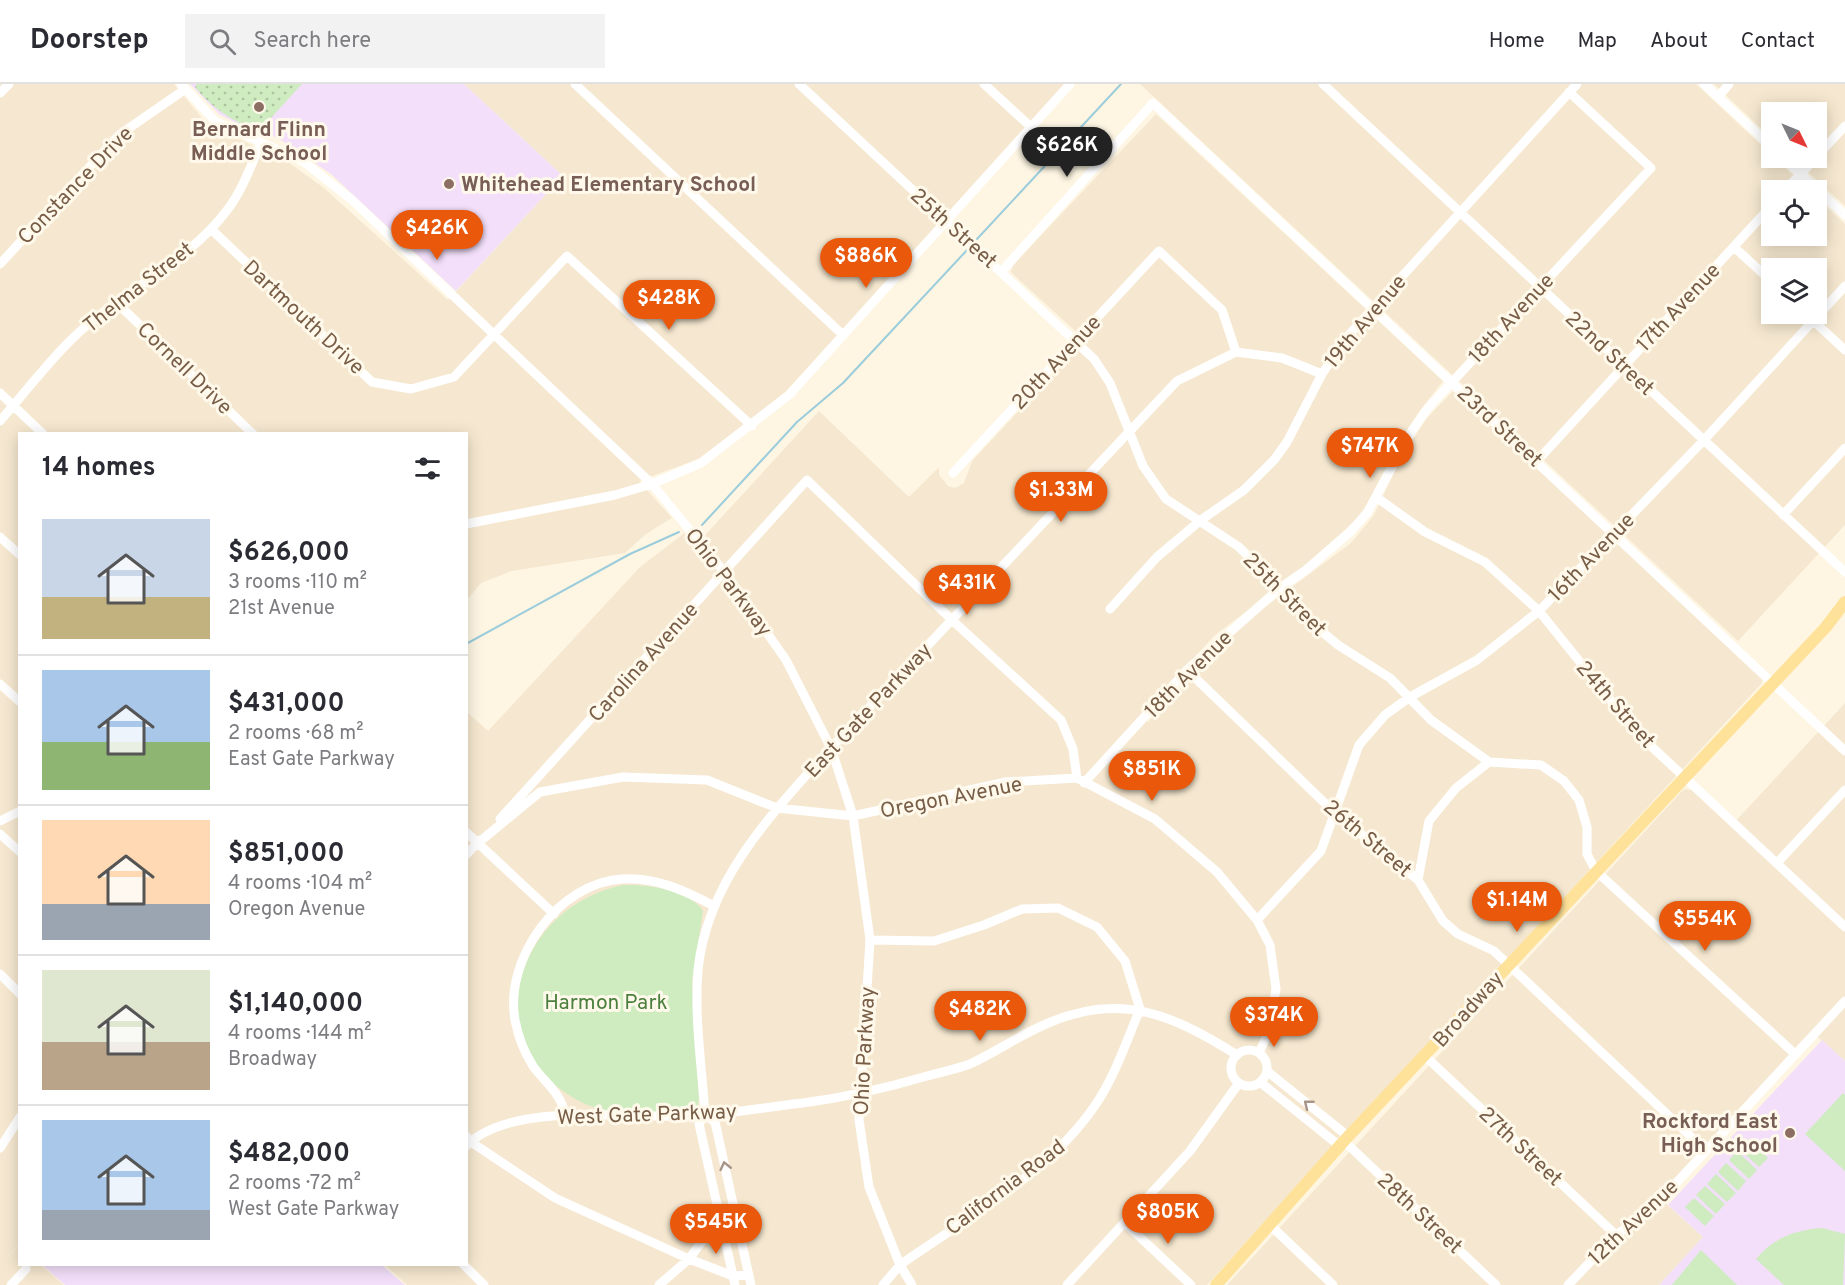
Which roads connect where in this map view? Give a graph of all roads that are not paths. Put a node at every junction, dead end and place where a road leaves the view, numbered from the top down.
1 (9, 84) edge
2 (575, 84) edge
3 (799, 84) edge
4 (984, 84) edge
5 (1070, 84) edge
6 (1323, 84) edge
7 (1577, 84) edge
8 (1704, 84) edge
9 (1730, 84) edge
10 (182, 87) edge
11 (1569, 92) junction
12 (0, 93) edge
13 (1718, 97) junction
14 (1845, 126) edge
15 (1031, 127) junction
16 (1761, 137) edge
17 (261, 143) junction
18 (1827, 145) edge
19 (1794, 168) edge
20 (1806, 168) edge
21 (1801, 174) junction
22 (1795, 180) edge
23 (1461, 212) junction
24 (1845, 215) edge
25 (1761, 218) edge
26 (946, 221) junction
27 (211, 229) junction
28 (1734, 247) junction
29 (0, 264) edge
30 (1002, 271) junction
31 (1761, 272) edge
32 (1540, 286) junction
33 (1845, 286) edge
34 (1827, 302) edge
35 (117, 303) junction
36 (1373, 308) junction
37 (1804, 324) edge
38 (1817, 324) edge
39 (496, 335) junction
40 (843, 335) junction
41 (1076, 341) junction
42 (1845, 350) edge
43 (1236, 352) junction
44 (1624, 366) junction
45 (1322, 374) junction
46 (1452, 381) junction
47 (0, 393) edge
48 (14, 406) junction
49 (0, 421) edge
50 (752, 426) junction
51 (41, 432) edge
52 (251, 432) edge
53 (1128, 432) junction
54 (1704, 440) junction
55 (1845, 448) edge
56 (1537, 461) junction
57 (953, 473) dead end
58 (652, 484) junction
59 (1376, 497) junction
60 (1783, 515) junction
61 (1201, 520) junction
62 (468, 524) edge
63 (1614, 532) junction
64 (0, 537) edge
65 (18, 553) edge
66 (1845, 572) edge
67 (725, 573) junction
68 (1280, 588) junction
69 (1845, 602) edge
70 (1110, 609) dead end
71 (1539, 611) junction
72 (952, 620) junction
73 (1187, 670) junction
74 (1773, 682) junction
75 (0, 684) edge
76 (1410, 697) junction
77 (18, 700) edge
78 (831, 748) junction
79 (1845, 751) edge
80 (1489, 762) junction
81 (1684, 778) junction
82 (1080, 781) junction
83 (1845, 790) edge
84 (777, 808) junction
85 (18, 812) edge
86 (1334, 812) junction
87 (854, 816) junction
88 (0, 821) edge
89 (0, 834) edge
90 (468, 834) edge
91 (478, 843) junction
92 (18, 850) edge
93 (468, 853) edge
94 (1777, 863) junction
95 (1596, 871) junction
96 (1418, 880) junction
97 (712, 905) junction
98 (554, 914) junction
99 (1257, 921) junction
100 (1845, 927) edge
101 (870, 940) junction
102 (1507, 966) junction
103 (0, 974) edge
104 (18, 992) edge
105 (1845, 1001) edge
106 (1140, 1009) junction
107 (1259, 1053) junction
108 (1795, 1054) junction
109 (1237, 1055) junction
110 (1425, 1056) junction
111 (1267, 1071) junction
112 (1260, 1082) junction
113 (1239, 1083) junction
114 (862, 1095) junction
115 (565, 1115) junction
116 (705, 1115) junction
117 (18, 1120) edge
118 (468, 1141) edge
119 (1344, 1141) junction
120 (0, 1148) edge
121 (1706, 1150) junction
122 (719, 1218) junction
123 (1126, 1224) junction
124 (1269, 1224) junction
125 (1616, 1235) junction
126 (689, 1259) junction
127 (900, 1265) junction
128 (465, 1266) edge
129 (26, 1269) dead end
130 (749, 1275) junction
131 (734, 1280) edge
132 (12, 1285) edge
133 (484, 1285) edge
134 (659, 1285) edge
135 (751, 1285) edge
136 (883, 1285) edge
137 (912, 1285) edge
138 (1067, 1285) edge
139 (1191, 1285) edge
140 (1216, 1285) edge
141 (1333, 1285) edge
142 (1496, 1285) edge
143 (1568, 1285) edge

1 - 12 street
2 - 40 street
3 - 26 street, 25th Street
4 - 15 street
5 - 15 street
6 - 23 street, 22nd Street
7 - 11 street, 19th Avenue
8 - 13 street
9 - 13 street
10 - 17 street, Ohio Parkway
10 - 29 street, Constance Drive
11 - 23 street, 19th Avenue
11 - 32 street, 18th Avenue
13 - 16 street
14 - 18 street
15 - 26 street
17 - 27 street, Thelma Street
17 - 39 street, Ohio Parkway
19 - 21 street
20 - 21 street
21 - 22 street
21 - 24 street
23 - 32 street, 22nd Street
23 - 36 street, 19th Avenue
25 - 28 street, 17th Avenue
26 - 30 street, 25th Street
26 - 40 street
27 - 35 street, Thelma Street
27 - 39 street, Dartmouth Drive
28 - 31 street
28 - 44 street, 17th Avenue
30 - 36 street, 23rd Street
30 - 41 street, 25th Street
32 - 44 street, 22nd Street
32 - 46 street, 18th Avenue
33 - 34 street, 16th Avenue
35 - 48 street, Thelma Street
35 - 52 street, Cornell Drive
36 - 45 street, 19th Avenue
36 - 46 street, 23rd Street
37 - 54 street, 16th Avenue
38 - 42 street
39 - 50 street, Dartmouth Drive
39 - 58 street, Ohio Parkway
40 - 50 street
41 - 43 street, 20th Avenue
41 - 53 street, 25th Street
41 - 57 street, 20th Avenue
43 - 45 street
43 - 53 street, East Gate Parkway
44 - 54 street, 22nd Street
44 - 56 street, 17th Avenue
45 - 61 street, 19th Avenue
46 - 56 street, 23rd Street
46 - 59 street, 18th Avenue
47 - 48 street
48 - 49 street, Thelma Street
48 - 51 street
50 - 58 street
53 - 61 street, 25th Street
53 - 72 street, East Gate Parkway
54 - 60 street, 22nd Street
54 - 63 street, 16th Avenue
55 - 60 street
56 - 63 street, 23rd Street
58 - 62 street
58 - 67 street, Ohio Parkway
59 - 68 street, 18th Avenue
59 - 71 street, 24th Street
60 - 66 street, 22nd Street
61 - 68 street, 25th Street
61 - 70 street, 19th Avenue
63 - 71 street, 16th Avenue
63 - 74 street, 23rd Street
64 - 65 street
67 - 72 street, Carolina Avenue
67 - 78 street, Ohio Parkway
67 - 91 street, Carolina Avenue
68 - 73 street, 18th Avenue
68 - 76 street, 25th Street
69 - 74 main road, Broadway
71 - 76 street, 16th Avenue
71 - 81 street, 24th Street
72 - 78 street, East Gate Parkway
72 - 82 street
73 - 82 street, 18th Avenue
73 - 86 street, 26th Street
74 - 79 street, 23rd Street
74 - 81 main road, Broadway
75 - 77 street
76 - 80 street, 25th Street
76 - 86 street, 16th Avenue
78 - 84 street, East Gate Parkway
78 - 87 street, Ohio Parkway
80 - 95 street
80 - 96 street
81 - 94 street, 24th Street
81 - 95 main road, Broadway
82 - 87 street, Oregon Avenue
82 - 99 street
83 - 94 street
84 - 87 street, Oregon Avenue
84 - 91 street, Oregon Avenue
84 - 97 street, East Gate Parkway
85 - 88 street
86 - 96 street, 26th Street
86 - 99 street, 16th Avenue
87 - 101 street, Ohio Parkway
89 - 92 street
90 - 91 street
91 - 93 street, Carolina Avenue
91 - 98 street
94 - 100 street, 24th Street
95 - 102 main road, Broadway
95 - 108 street
96 - 102 street, 26th Street
97 - 98 street
97 - 116 street, East Gate Parkway
98 - 115 street
99 - 107 street
101 - 106 street
101 - 114 street, Ohio Parkway
102 - 110 main road, Broadway
102 - 121 street, 26th Street
103 - 104 street
105 - 108 street, 12th Avenue
106 - 109 street, West Gate Parkway
106 - 114 street, West Gate Parkway
106 - 127 street, California Road
107 - 109 street
107 - 111 street
108 - 121 street, 12th Avenue
109 - 113 street
110 - 119 main road, Broadway
110 - 125 street, 27th Street
111 - 112 street
119 -> 111 street
112 - 113 street
112 - 119 street
113 - 123 street
114 - 116 street, West Gate Parkway
114 - 127 street, Ohio Parkway
115 - 116 street, West Gate Parkway
115 - 118 street, West Gate Parkway
116 - 122 street, East Gate Parkway
130 -> 116 street, East Gate Parkway
117 - 120 street
118 - 126 street
119 - 124 main road, Broadway
119 - 142 street, 28th Street
121 - 125 street, 12th Avenue
122 - 126 street
122 - 131 street, East Gate Parkway
123 - 138 street
123 - 139 street
124 - 140 main road, Broadway
124 - 141 street
125 - 143 street, 12th Avenue
126 - 131 street
126 - 134 street
127 - 136 street, California Road
127 - 137 street, Ohio Parkway
128 - 133 street
129 - 132 street
130 - 131 street
130 - 135 street, East Gate Parkway

